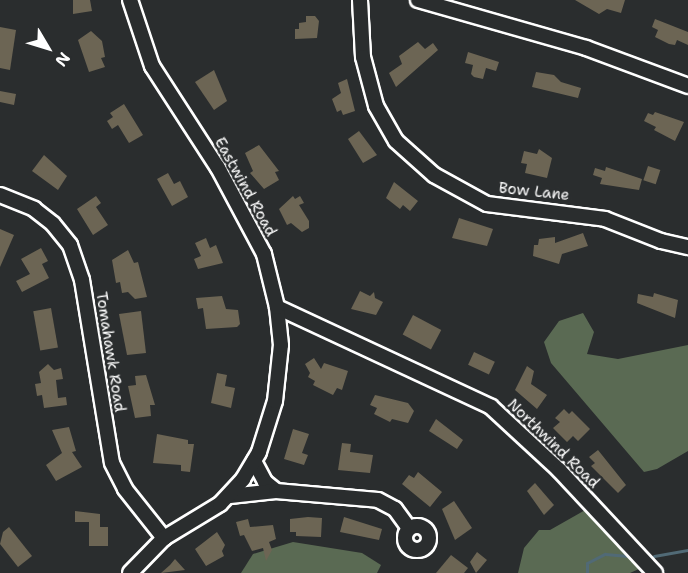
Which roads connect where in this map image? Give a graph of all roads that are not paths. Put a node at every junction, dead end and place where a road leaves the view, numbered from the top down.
1 (130, 0) edge
2 (360, 0) edge
3 (418, 0) edge
4 (688, 86) edge
5 (0, 195) edge
6 (688, 247) edge
7 (278, 307) junction
8 (254, 461) junction
9 (276, 490) junction
10 (231, 496) junction
11 (409, 528) dead end
12 (164, 538) junction
13 (130, 573) edge
14 (655, 573) edge

1 - 7 street, Eastwind Road
2 - 6 street, Bow Lane
3 - 4 street
5 - 12 street, Tomahawk Road
7 - 8 street, Eastwind Road
7 - 14 street, Northwind Road
8 - 9 street
8 - 10 street, Eastwind Road
9 - 10 street
9 - 11 street
10 - 12 street, Eastwind Road
12 - 13 street, Eastwind Road

